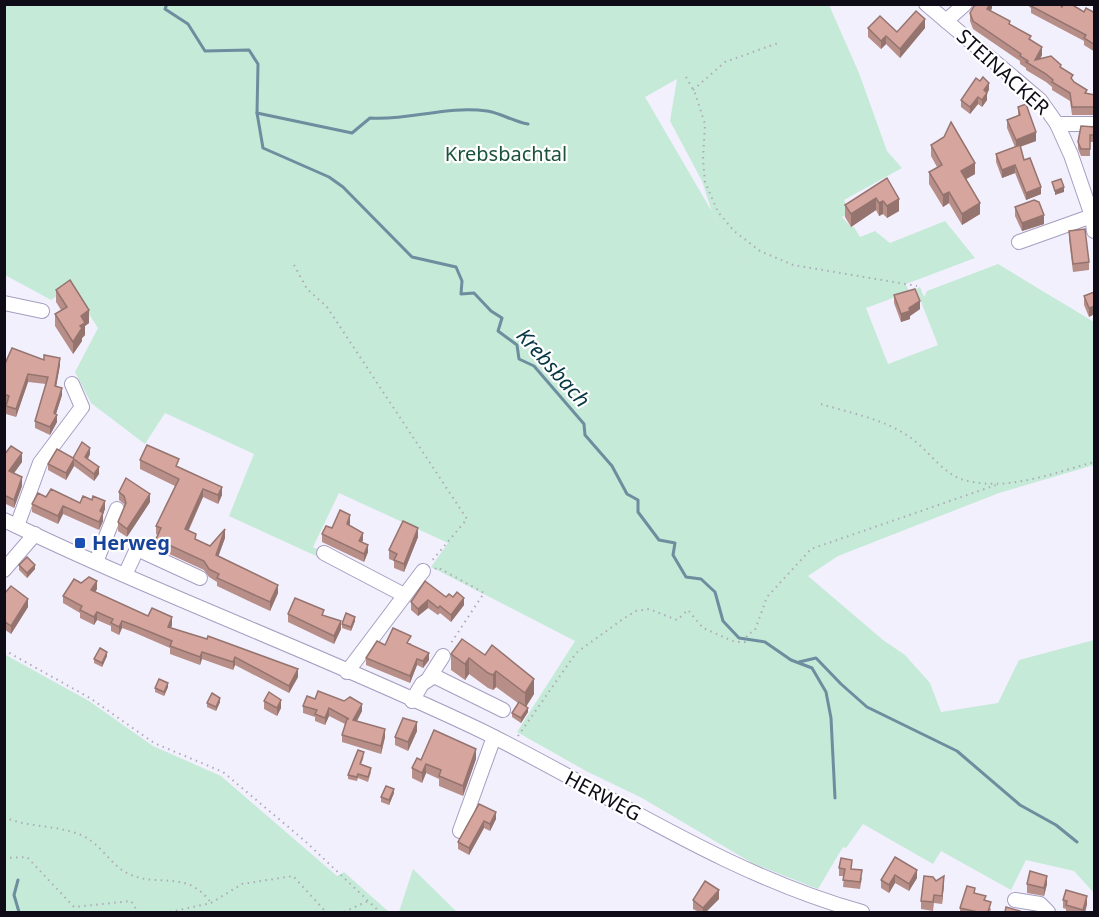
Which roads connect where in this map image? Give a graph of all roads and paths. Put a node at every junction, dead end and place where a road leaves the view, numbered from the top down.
1 (926, 4) edge
2 (965, 4) edge
3 (946, 21) junction
4 (778, 43) dead end
5 (686, 77) dead end
6 (693, 90) junction
7 (1057, 124) junction
8 (1095, 124) edge
9 (1092, 216) junction
10 (1095, 231) edge
11 (1019, 242) dead end
12 (294, 265) dead end
13 (917, 286) dead end
14 (4, 303) edge
15 (42, 311) dead end
16 (72, 384) dead end
17 (821, 404) dead end
18 (1095, 462) edge
19 (999, 484) junction
20 (117, 509) dead end
21 (11, 523) edge
22 (35, 534) junction
23 (324, 553) dead end
24 (96, 562) junction
25 (4, 570) edge
26 (428, 571) junction
27 (125, 575) junction
28 (200, 578) dead end
29 (404, 595) junction
30 (4, 650) edge
31 (443, 656) joint
32 (347, 672) junction
33 (429, 678) junction
34 (412, 701) junction
35 (503, 710) dead end
36 (494, 737) junction
37 (511, 746) junction
38 (4, 817) edge
39 (460, 831) dead end
40 (4, 858) edge
41 (1015, 900) dead end
42 (368, 902) junction
43 (211, 903) junction
44 (138, 912) edge
45 (171, 912) edge
46 (326, 912) edge
47 (344, 912) edge
48 (380, 912) edge
49 (862, 912) edge
50 (1048, 912) edge

1 - 3 street, STEINACKER
2 - 3 street
3 - 7 street, STEINACKER
4 - 6 path
5 - 6 path
6 - 13 path
7 - 8 street
7 - 9 street, STEINACKER
9 - 10 street, STEINACKER
9 - 11 street
12 - 26 path
14 - 15 street
16 - 21 street, HERWEG
17 - 19 path
18 - 19 path
19 - 37 path
20 - 24 street
21 - 22 street, HERWEG
22 - 24 street, HERWEG
22 - 25 street
23 - 29 street
24 - 27 street, HERWEG
26 - 29 street
26 - 31 path
27 - 28 street
27 - 32 street, HERWEG
29 - 32 street
30 - 42 path
31 - 33 street
32 - 34 street, HERWEG
33 - 34 street
33 - 35 street
34 - 36 street, HERWEG
36 - 37 street, HERWEG
36 - 39 street
37 - 49 street, HERWEG
38 - 43 path
40 - 44 path
41 - 50 street
42 - 47 path
42 - 48 path
43 - 45 path
43 - 46 path

